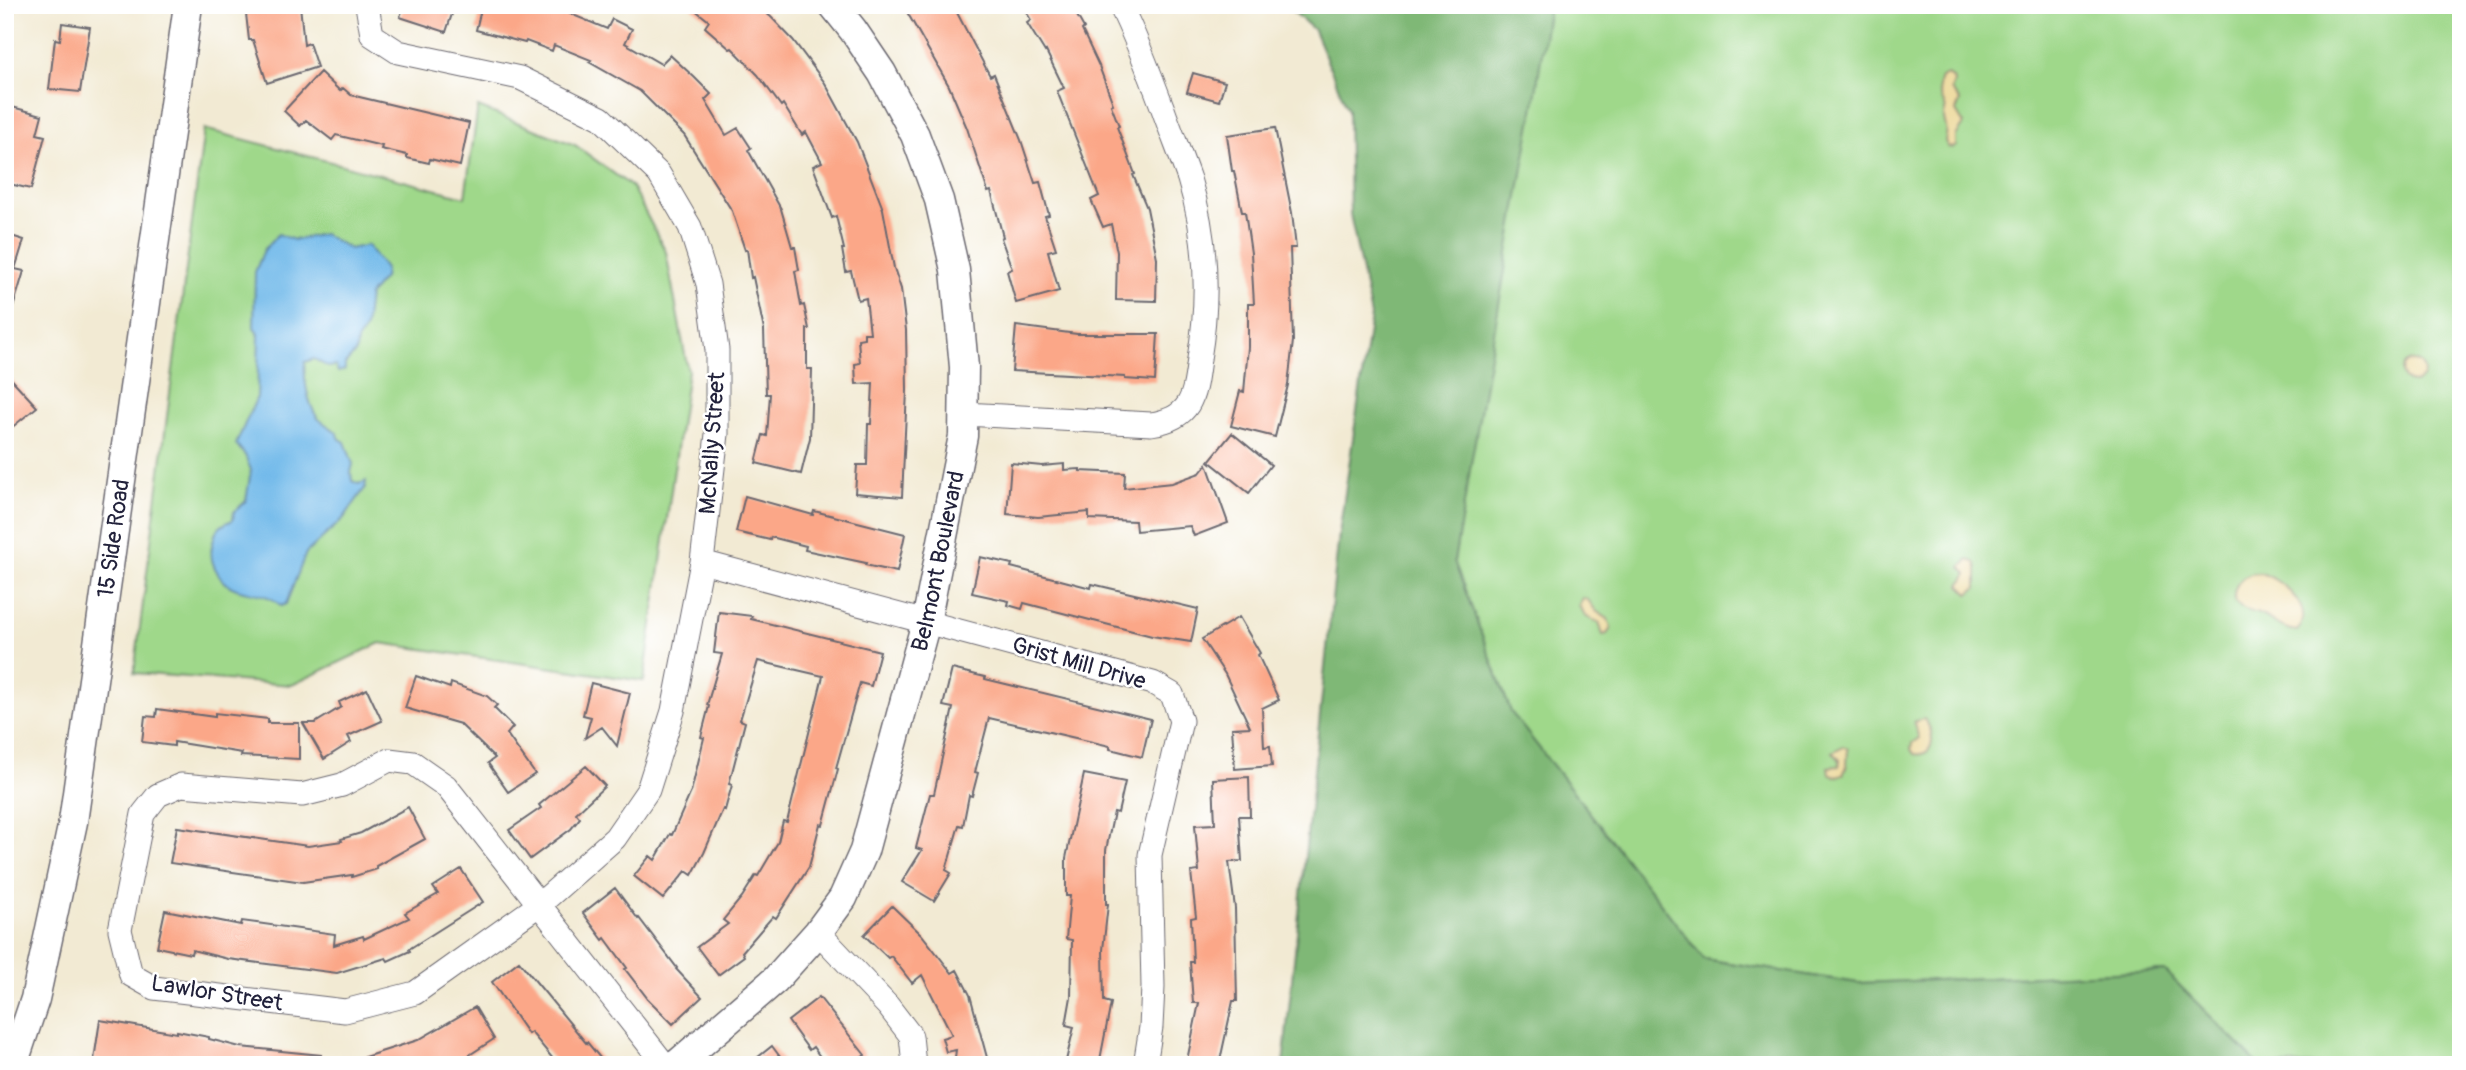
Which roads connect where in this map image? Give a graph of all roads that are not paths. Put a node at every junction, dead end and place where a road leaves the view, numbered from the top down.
1 (188, 5) edge
2 (367, 5) edge
3 (833, 5) edge
4 (1120, 5) edge
5 (964, 414) junction
6 (702, 562) junction
7 (926, 622) junction
8 (540, 904) junction
9 (818, 932) junction
10 (13, 1065) edge
11 (665, 1065) edge
12 (676, 1065) edge
13 (914, 1065) edge
14 (1145, 1065) edge

1 - 10 street, 15 Side Road
2 - 6 street, McNally Street
3 - 5 street, Belmont Boulevard
4 - 5 street
5 - 7 street, Belmont Boulevard
6 - 7 street, Grist Mill Drive
6 - 8 street, McNally Street
7 - 9 street, Belmont Boulevard
7 - 14 street, Grist Mill Drive
8 - 8 street, Lawlor Street
8 - 11 street, Lawlor Street
9 - 12 street, Belmont Boulevard
9 - 13 street

